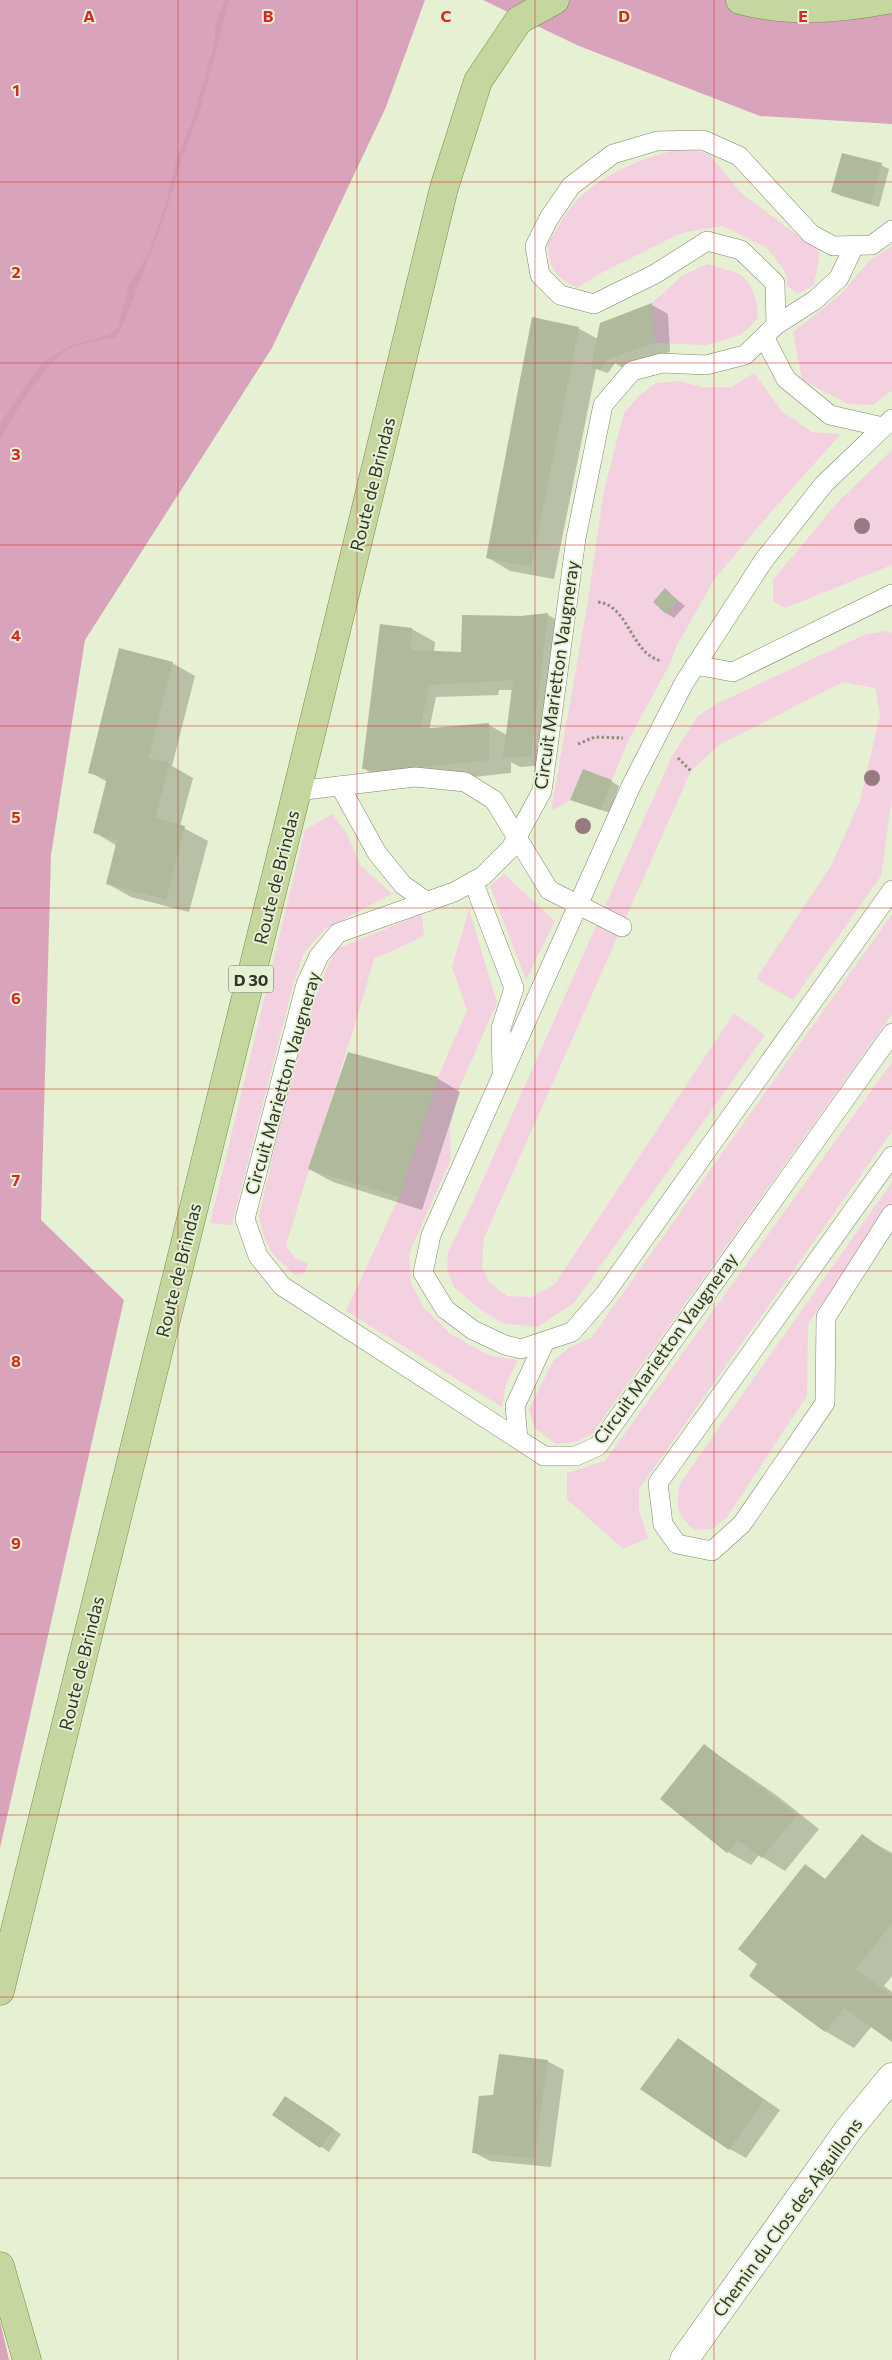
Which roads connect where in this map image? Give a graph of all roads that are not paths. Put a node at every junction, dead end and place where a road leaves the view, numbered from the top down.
1 (555, 0) edge
2 (740, 0) edge
3 (886, 0) edge
4 (892, 230) edge
5 (854, 246) junction
6 (770, 331) junction
7 (887, 423) edge
8 (892, 594) edge
9 (695, 665) junction
10 (340, 786) junction
11 (297, 791) junction
12 (517, 837) junction
13 (474, 881) junction
14 (892, 890) edge
15 (427, 902) junction
16 (579, 904) junction
17 (622, 927) dead end
18 (892, 1033) edge
19 (503, 1075) junction
20 (892, 1156) edge
21 (892, 1214) edge
22 (545, 1341) junction
23 (518, 1439) junction
24 (0, 1991) edge
25 (892, 2076) edge
26 (0, 2266) edge
27 (27, 2360) edge
28 (684, 2360) edge

1 - 11 main road, Route de Brindas / D 30
2 - 3 main road
4 - 5 lane
5 - 6 lane, Circuit Marietton Vaugneray
5 - 6 lane
6 - 7 lane
6 - 12 lane, Circuit Marietton Vaugneray
7 - 9 lane
8 - 9 lane
9 - 16 lane
10 - 11 lane
10 - 12 lane
10 - 15 lane
11 - 24 main road, Route de Brindas / D 30
12 - 13 lane, Circuit Marietton Vaugneray
12 - 16 lane
13 - 15 lane, Circuit Marietton Vaugneray
13 - 19 lane
14 - 22 lane
15 - 23 lane, Circuit Marietton Vaugneray
16 - 17 lane
16 - 19 lane
18 - 23 lane, Circuit Marietton Vaugneray
19 - 22 lane
20 - 21 lane
22 - 23 lane
25 - 28 street, Chemin du Clos des Aiguillons
26 - 27 main road

